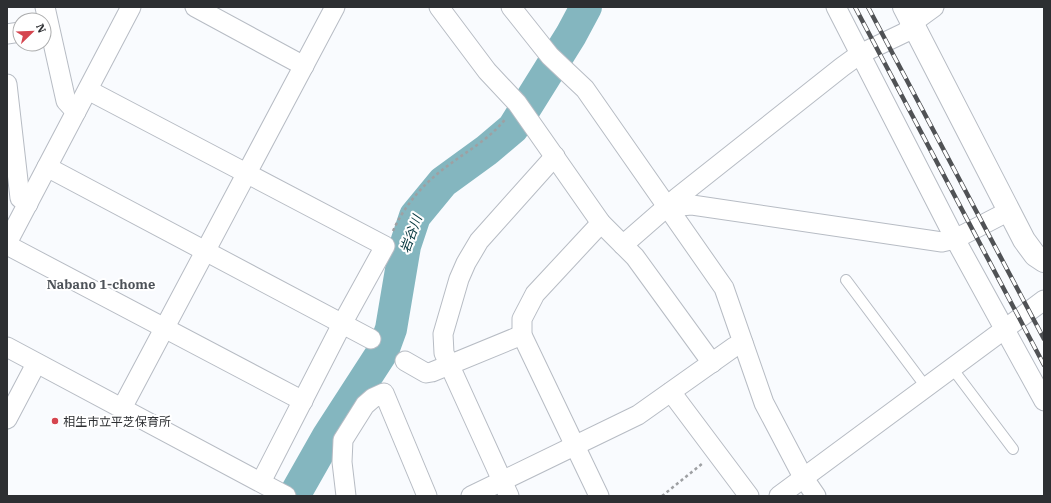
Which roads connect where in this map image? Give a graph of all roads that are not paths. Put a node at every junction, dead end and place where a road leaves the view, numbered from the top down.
1 (131, 7) edge
2 (195, 7) edge
3 (335, 7) edge
4 (439, 7) edge
5 (511, 7) edge
6 (836, 7) edge
7 (934, 7) edge
8 (908, 15) edge
9 (52, 49) edge
10 (860, 54) junction
11 (304, 66) junction
12 (7, 84) edge
13 (88, 90) junction
14 (76, 112) junction
15 (555, 156) junction
16 (47, 167) junction
17 (246, 172) junction
18 (28, 204) junction
19 (668, 207) junction
20 (1009, 211) junction
21 (601, 223) junction
22 (955, 238) junction
23 (7, 244) edge
24 (623, 246) junction
25 (206, 251) junction
26 (1044, 261) edge
27 (846, 280) dead end
28 (1044, 300) edge
29 (342, 324) junction
30 (1005, 328) junction
31 (164, 329) junction
32 (522, 335) junction
33 (371, 339) dead end
34 (743, 343) junction
35 (7, 347) edge
36 (405, 361) dead end
37 (712, 363) junction
38 (36, 364) junction
39 (449, 365) junction
40 (952, 368) junction
41 (926, 386) junction
42 (671, 392) junction
43 (303, 401) junction
44 (1044, 401) edge
45 (122, 408) junction
46 (7, 419) edge
47 (576, 446) junction
48 (1013, 449) dead end
49 (802, 477) junction
50 (261, 482) junction
51 (506, 489) edge
52 (283, 494) edge
53 (346, 496) edge
54 (427, 496) edge
55 (471, 496) edge
56 (599, 496) edge
57 (749, 496) edge
58 (778, 496) edge
59 (816, 496) edge

1 - 13 street
2 - 11 street
3 - 11 street
4 - 15 street
5 - 19 street
6 - 10 street
7 - 8 street
8 - 10 street
8 - 20 street
9 - 14 street
10 - 19 street
10 - 22 street
11 - 17 street
12 - 18 street
13 - 14 street
13 - 17 street
14 - 16 street
15 - 21 street
15 - 39 street
16 - 18 street
16 - 25 street
17 - 25 street
17 - 29 street
18 - 23 street
19 - 22 street
19 - 24 street
19 - 34 street
20 - 22 street
20 - 26 street
21 - 24 street
21 - 32 street
22 - 30 street
23 - 31 street
24 - 37 street
25 - 29 street
25 - 31 street
27 - 41 lane
28 - 30 street
29 - 33 street
29 - 43 street
30 - 40 street
30 - 44 street
31 - 43 street
31 - 45 street
32 - 39 street
32 - 47 street
34 - 37 street
34 - 49 street
35 - 38 street
36 - 39 street
37 - 42 street
38 - 45 street
38 - 46 street
39 - 51 street
40 - 41 street
40 - 48 lane
41 - 49 street
42 - 47 street
42 - 57 street
43 - 50 street
45 - 50 street
47 - 51 street
47 - 56 street
49 - 58 street
49 - 59 street
50 - 52 street
51 - 55 street
53 - 54 street

